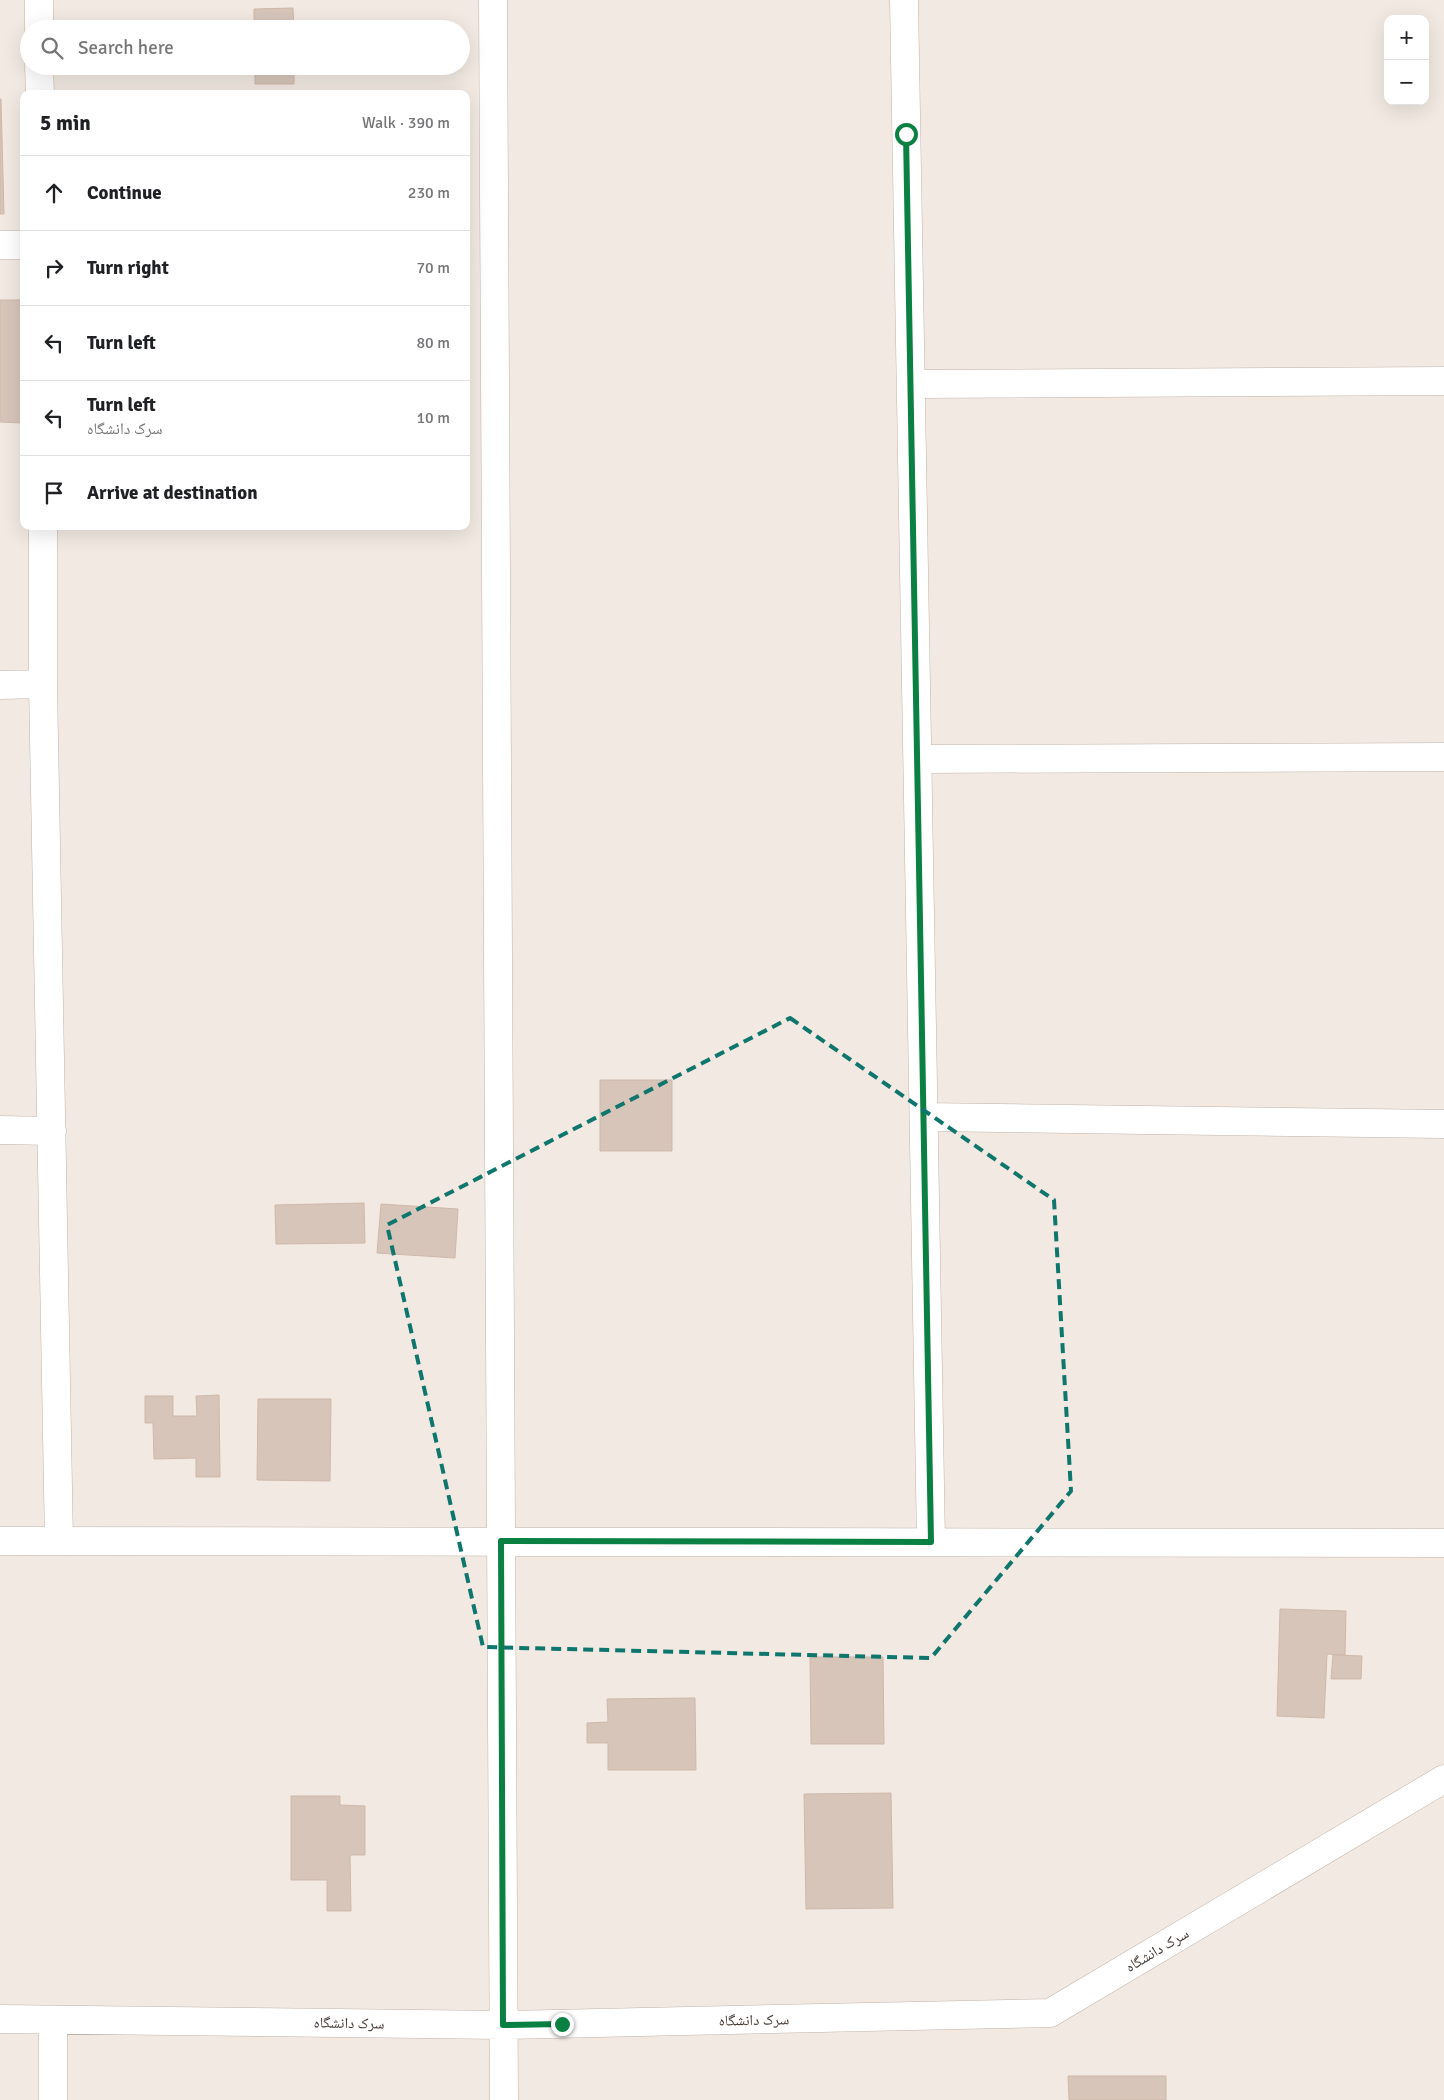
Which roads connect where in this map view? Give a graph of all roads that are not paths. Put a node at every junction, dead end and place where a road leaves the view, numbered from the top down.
1 (39, 0) edge
2 (493, 0) edge
3 (904, 0) edge
4 (39, 20) edge
5 (39, 75) edge
6 (40, 90) edge
7 (0, 245) edge
8 (20, 245) edge
9 (1444, 381) edge
10 (911, 384) junction
11 (43, 530) edge
12 (43, 684) junction
13 (0, 685) edge
14 (1444, 756) edge
15 (918, 758) junction
16 (924, 1117) junction
17 (1444, 1124) edge
18 (0, 1130) edge
19 (52, 1131) junction
20 (0, 1540) edge
21 (59, 1541) junction
22 (501, 1541) junction
23 (931, 1542) junction
24 (1444, 1543) edge
25 (1444, 1779) edge
26 (0, 2019) edge
27 (53, 2020) junction
28 (503, 2025) junction
29 (53, 2100) edge
30 (504, 2100) edge

1 - 4 street
2 - 22 street
3 - 10 street
5 - 6 street
7 - 8 street
9 - 10 street
10 - 15 street
11 - 12 street
12 - 13 street
12 - 19 street
14 - 15 street
15 - 16 street
16 - 17 street
16 - 23 street
18 - 19 street
19 - 21 street
20 - 21 street
21 - 22 street
22 - 23 street
22 - 28 street
23 - 24 street
25 - 28 street, سرک دانشگاه
26 - 27 street, سرک دانشگاه
27 - 28 street, سرک دانشگاه
27 - 29 street
28 - 30 street

